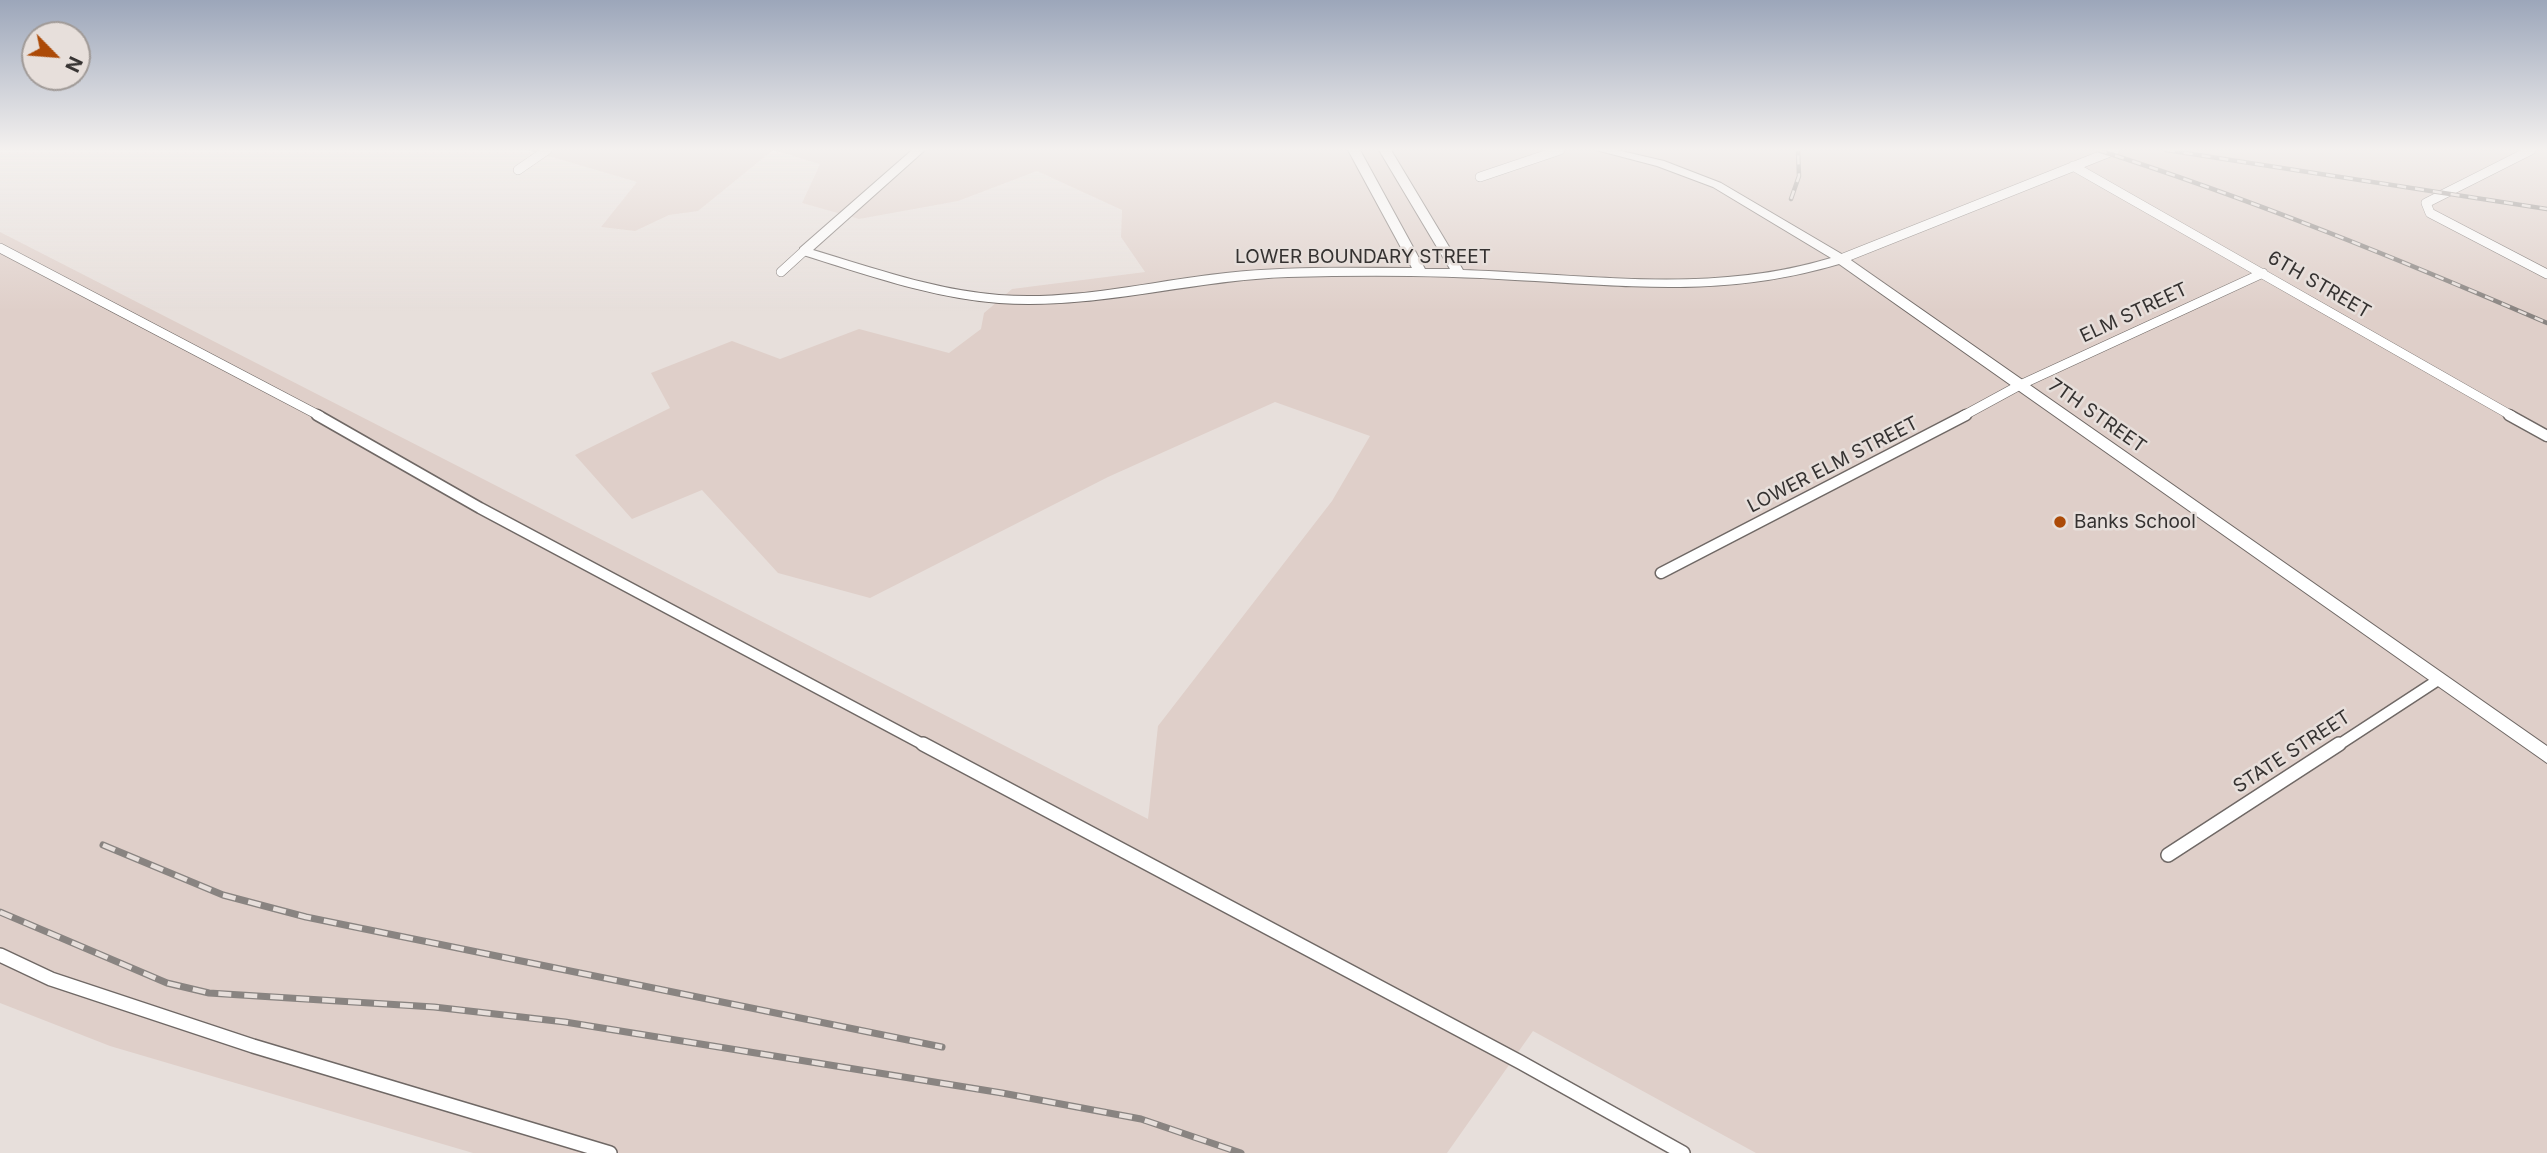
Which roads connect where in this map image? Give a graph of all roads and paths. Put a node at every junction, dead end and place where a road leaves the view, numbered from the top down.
1 (858, 204) edge
2 (1383, 204) edge
3 (1417, 204) edge
4 (1749, 204) edge
5 (1979, 204) edge
6 (2140, 204) edge
7 (2426, 204) edge
8 (0, 248) edge
9 (804, 251) junction
10 (1841, 259) junction
11 (780, 272) dead end
12 (1421, 273) junction
13 (2263, 273) junction
14 (1459, 274) junction
15 (2547, 274) edge
16 (2020, 385) junction
17 (2547, 436) edge
18 (1661, 573) dead end
19 (2438, 680) junction
20 (2546, 755) edge
21 (2168, 855) dead end
22 (0, 956) edge
23 (610, 1153) edge
24 (1682, 1153) edge

1 - 9 street
2 - 12 street
3 - 14 street
4 - 10 street, 7TH STREET
5 - 10 street
6 - 13 street, 6TH STREET
7 - 15 street
8 - 24 street
9 - 11 street
9 - 12 street, LOWER BOUNDARY STREET
10 - 14 street, LOWER BOUNDARY STREET
10 - 16 street, 7TH STREET
12 - 14 street, LOWER BOUNDARY STREET
13 - 16 street, ELM STREET
13 - 17 street, 6TH STREET
16 - 18 street, LOWER ELM STREET
16 - 19 street, 7TH STREET
19 - 20 street, 7TH STREET
19 - 21 street, STATE STREET
22 - 23 street

